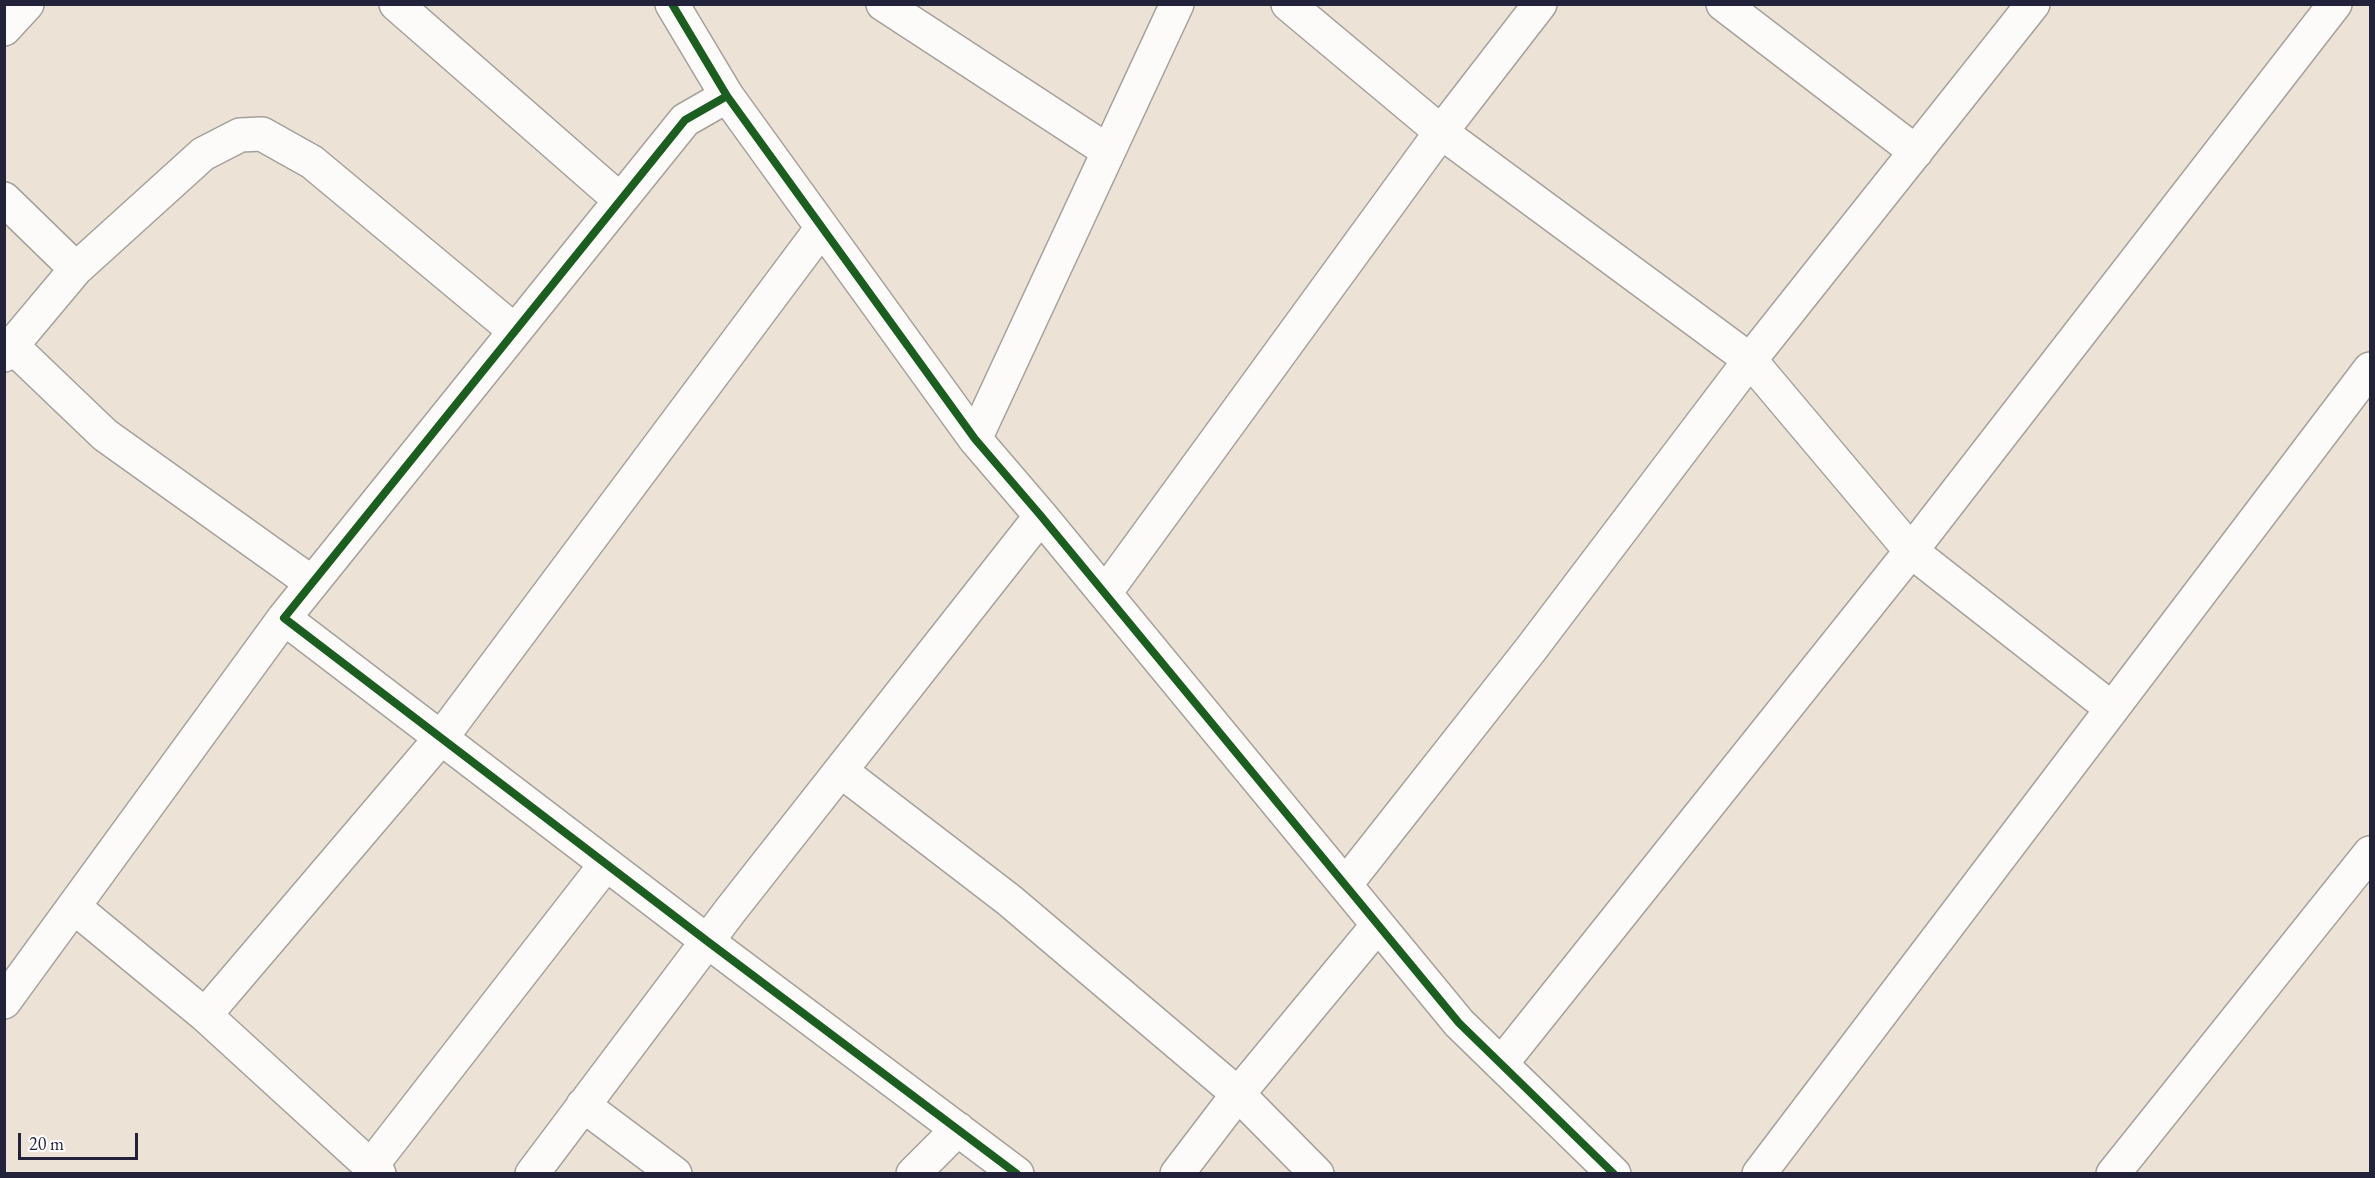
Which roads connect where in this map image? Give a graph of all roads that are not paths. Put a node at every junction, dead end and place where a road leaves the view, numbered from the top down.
1 (27, 4) edge
2 (396, 4) edge
3 (672, 4) edge
4 (883, 4) edge
5 (1178, 4) edge
6 (1288, 4) edge
7 (1540, 4) edge
8 (1723, 4) edge
9 (2033, 4) edge
10 (2335, 4) edge
11 (4, 29) edge
12 (727, 96) junction
13 (1441, 132) junction
14 (1108, 151) junction
15 (1916, 152) junction
16 (4, 199) edge
17 (620, 200) junction
18 (822, 228) junction
19 (76, 269) junction
20 (515, 331) junction
21 (8, 350) edge
22 (1750, 360) junction
23 (2370, 369) edge
24 (975, 439) junction
25 (1041, 516) junction
26 (1911, 551) junction
27 (312, 583) junction
28 (1105, 593) junction
29 (284, 618) junction
30 (2111, 708) junction
31 (441, 738) junction
32 (841, 771) junction
33 (2370, 853) edge
34 (606, 864) junction
35 (1345, 885) junction
36 (74, 907) junction
37 (1378, 925) junction
38 (707, 941) junction
39 (4, 1002) edge
40 (205, 1015) junction
41 (1501, 1064) junction
42 (1238, 1094) junction
43 (583, 1106) junction
44 (957, 1129) junction
45 (375, 1170) edge
46 (532, 1173) edge
47 (675, 1173) edge
48 (913, 1173) edge
49 (1017, 1173) edge
50 (1177, 1173) edge
51 (1317, 1173) edge
52 (1614, 1173) edge
53 (1759, 1173) edge
54 (2113, 1173) edge

1 - 11 street
2 - 17 street
3 - 12 street
4 - 14 street
5 - 14 street
6 - 13 street
7 - 13 street
8 - 15 street
9 - 15 street
10 - 26 street
12 - 17 street
12 - 18 street
13 - 22 street
13 - 28 street
14 - 24 street
15 - 22 street
16 - 19 street
17 - 20 street
18 - 24 street
18 - 31 street
19 - 20 street
19 - 21 street
20 - 27 street
21 - 27 street
22 - 26 street
22 - 35 street
23 - 30 street
24 - 25 street
25 - 28 street
25 - 32 street
26 - 30 street
26 - 41 street
27 - 29 street
28 - 35 street
29 - 31 street
29 - 36 street
30 - 53 street
31 - 34 street
31 - 40 street
32 - 38 street
32 - 42 street
33 - 54 street
34 - 38 street
34 - 45 street
35 - 37 street
36 - 39 street
36 - 40 street
37 - 41 street
37 - 42 street
38 - 43 street
38 - 44 street
40 - 45 street
41 - 52 street
42 - 50 street
42 - 51 street
43 - 46 street
43 - 47 street
44 - 48 street
44 - 49 street

